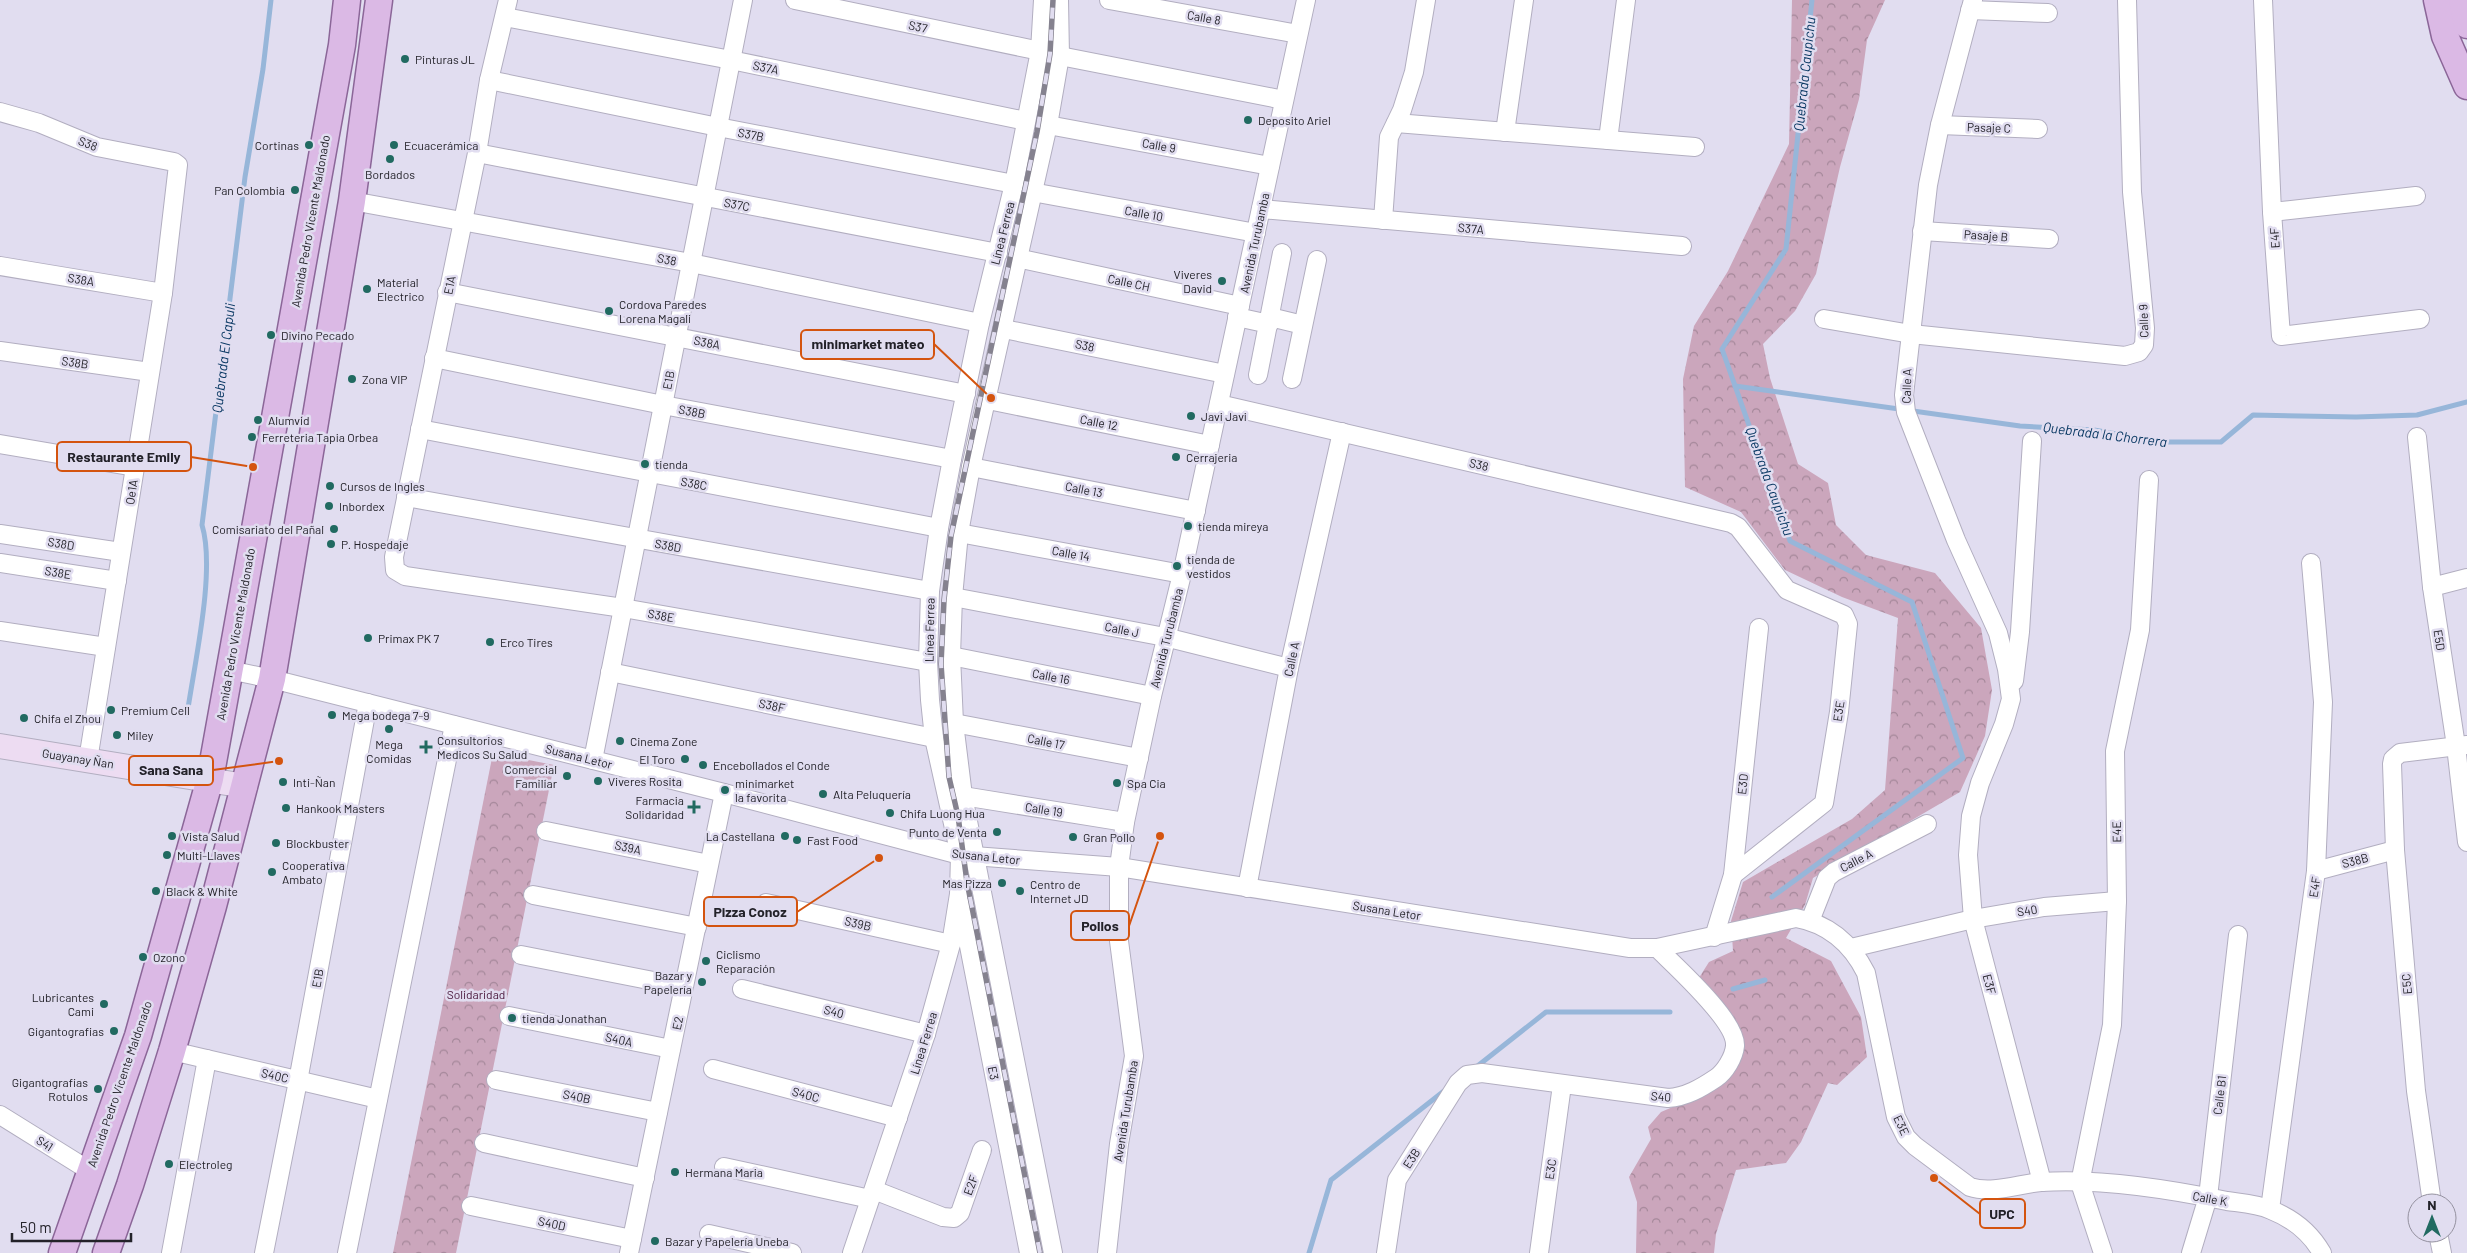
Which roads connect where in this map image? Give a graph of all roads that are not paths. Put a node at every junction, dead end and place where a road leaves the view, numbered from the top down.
1 (347, 0) edge
2 (379, 0) edge
3 (508, 0) edge
4 (743, 0) edge
5 (795, 0) edge
6 (1043, 0) edge
7 (1059, 0) edge
8 (1109, 0) edge
9 (1306, 0) edge
10 (1426, 0) edge
11 (1524, 0) edge
12 (1626, 0) edge
13 (2127, 0) edge
14 (2263, 0) edge
15 (2438, 0) edge
16 (2462, 0) edge
17 (1972, 5) edge
18 (2048, 13) dead end
19 (504, 17) junction
20 (2467, 24) edge
21 (1298, 34) junction
22 (1040, 51) junction
23 (1060, 56) junction
24 (731, 60) junction
25 (489, 80) junction
26 (2467, 86) edge
27 (1284, 100) junction
28 (0, 112) edge
29 (1026, 121) junction
30 (1396, 124) junction
31 (1048, 125) junction
32 (1940, 125) junction
33 (718, 127) junction
34 (2038, 130) dead end
35 (1506, 132) junction
36 (1608, 140) junction
37 (1695, 147) dead end
38 (477, 153) junction
39 (178, 165) joint
40 (1270, 166) junction
41 (1014, 184) junction
42 (1032, 192) junction
43 (2416, 196) dead end
44 (704, 198) junction
45 (352, 201) junction
46 (1261, 209) junction
47 (2272, 212) junction
48 (1383, 220) junction
49 (463, 221) junction
50 (1922, 231) junction
51 (1256, 233) junction
52 (2049, 239) dead end
53 (1682, 246) dead end
54 (998, 252) junction
55 (1282, 253) dead end
56 (1017, 258) junction
57 (1317, 260) dead end
58 (691, 263) junction
59 (0, 266) edge
60 (447, 292) junction
61 (163, 293) junction
62 (1239, 311) junction
63 (1824, 319) dead end
64 (2420, 319) dead end
65 (1269, 320) junction
66 (980, 323) junction
67 (1303, 325) junction
68 (1004, 329) junction
69 (1911, 334) junction
70 (676, 336) junction
71 (0, 352) edge
72 (434, 358) junction
73 (150, 372) junction
74 (1225, 374) junction
75 (1258, 375) dead end
76 (1292, 379) dead end
77 (966, 394) junction
78 (988, 400) junction
79 (1219, 404) junction
80 (663, 405) junction
81 (420, 429) junction
82 (1342, 432) junction
83 (2417, 437) dead end
84 (2032, 441) dead end
85 (0, 444) edge
86 (1210, 445) junction
87 (952, 459) junction
88 (135, 466) junction
89 (971, 466) junction
90 (649, 474) junction
91 (2149, 480) dead end
92 (406, 497) junction
93 (1196, 511) junction
94 (939, 528) junction
95 (959, 533) junction
96 (0, 534) edge
97 (636, 539) junction
98 (121, 552) junction
99 (0, 563) edge
100 (2312, 563) dead end
101 (395, 570) joint
102 (1182, 574) junction
103 (2467, 578) edge
104 (116, 581) junction
105 (2432, 587) junction
106 (930, 592) junction
107 (952, 597) junction
108 (623, 608) junction
109 (1847, 618) joint
110 (1758, 628) dead end
111 (0, 631) edge
112 (1165, 638) junction
113 (106, 647) junction
114 (951, 656) junction
115 (928, 662) junction
116 (1289, 668) junction
117 (229, 670) junction
118 (610, 672) junction
119 (272, 679) junction
120 (1152, 696) junction
121 (2011, 699) junction
122 (368, 703) junction
123 (954, 723) junction
124 (454, 725) junction
125 (934, 738) junction
126 (0, 746) edge
127 (2462, 746) edge
128 (1138, 758) junction
129 (88, 760) junction
130 (593, 760) junction
131 (210, 779) junction
132 (1980, 783) joint
133 (245, 786) junction
134 (724, 793) junction
135 (963, 796) junction
136 (1125, 822) junction
137 (1927, 824) dead end
138 (546, 830) dead end
139 (2467, 842) edge
140 (2395, 850) junction
141 (968, 855) junction
142 (710, 864) junction
143 (1118, 867) junction
144 (2316, 871) junction
145 (1733, 875) junction
146 (1247, 888) junction
147 (959, 894) junction
148 (533, 895) dead end
149 (2117, 901) junction
150 (766, 903) dead end
151 (1803, 919) junction
152 (1974, 919) junction
153 (697, 927) junction
154 (1721, 935) junction
155 (2238, 935) dead end
156 (951, 944) junction
157 (1657, 948) junction
158 (1851, 948) junction
159 (521, 956) dead end
160 (684, 987) junction
161 (742, 989) dead end
162 (509, 1016) dead end
163 (926, 1034) junction
164 (671, 1049) junction
165 (172, 1051) junction
166 (207, 1059) junction
167 (713, 1069) dead end
168 (1467, 1075) joint
169 (496, 1080) dead end
170 (298, 1081) junction
171 (1562, 1085) junction
172 (378, 1099) junction
173 (658, 1112) junction
174 (0, 1115) edge
175 (898, 1118) junction
176 (484, 1143) dead end
177 (982, 1150) dead end
178 (724, 1167) dead end
179 (90, 1171) junction
180 (644, 1178) junction
181 (2042, 1182) junction
182 (2080, 1183) junction
183 (2431, 1193) edge
184 (872, 1195) junction
185 (2208, 1197) junction
186 (471, 1206) dead end
187 (2270, 1209) junction
188 (709, 1234) dead end
189 (630, 1246) edge
190 (62, 1253) edge
191 (106, 1253) edge
192 (171, 1253) edge
193 (264, 1253) edge
194 (347, 1253) edge
195 (792, 1253) edge
196 (852, 1253) edge
197 (1029, 1253) edge
198 (1053, 1253) edge
199 (1107, 1253) edge
200 (1386, 1253) edge
201 (1539, 1253) edge
202 (2103, 1253) edge
203 (2191, 1253) edge
204 (2322, 1253) edge

1 - 117 main road, Avenida Pedro Vicente Maldonado
2 - 45 main road
3 - 19 street, E1A
4 - 24 street, E1B
5 - 22 street, S37
6 - 22 street, Línea Ferrea
7 - 23 street, Línea Ferrea
8 - 21 street, Calle 8
9 - 21 street, Avenida Turubamba
10 - 30 street
11 - 35 street
12 - 36 street
13 - 69 street, Calle 9
14 - 47 street, E4F
15 - 26 main road
16 - 20 main road
17 - 18 street
17 - 32 street, Calle A
19 - 24 street, S37A
19 - 25 street, E1A
21 - 27 street, Avenida Turubamba
22 - 29 street, Línea Ferrea
23 - 27 street
23 - 31 street, Línea Ferrea
24 - 29 street, S37A
24 - 33 street, E1B
25 - 33 street, S37B
25 - 38 street, E1A
27 - 40 street, Avenida Turubamba
28 - 39 street, S38
29 - 41 street, Línea Ferrea
30 - 35 street
30 - 48 street
31 - 40 street, Calle 9
31 - 42 street, Línea Ferrea
32 - 34 street, Pasaje C
32 - 50 street, Calle A
33 - 41 street, S37B
33 - 44 street, E1B
35 - 36 street
36 - 37 street
38 - 44 street, S37C
38 - 49 street, E1A
39 - 61 street, Oe1A
40 - 46 street, Avenida Turubamba
41 - 54 street, Línea Ferrea
42 - 51 street, Calle 10
42 - 56 street, Línea Ferrea
43 - 47 street
44 - 54 street, S37C
44 - 58 street, E1B
45 - 49 street, S38
45 - 119 main road
46 - 48 street, S37A
46 - 51 street, Avenida Turubamba
47 - 64 street, E4F
48 - 53 street, S37A
49 - 58 street, S38
49 - 60 street, E1A
50 - 52 street, Pasaje B
50 - 69 street, Calle A
51 - 62 street, Avenida Turubamba
54 - 66 street, Línea Ferrea
55 - 65 street
56 - 62 street, Calle CH
56 - 68 street, Línea Ferrea
57 - 67 street
58 - 66 street, S38
58 - 70 street, E1B
59 - 61 street, S38A
60 - 70 street, S38A
60 - 72 street, E1A
61 - 73 street, Oe1A
62 - 65 street, Calle CH
62 - 74 street, Avenida Turubamba
63 - 69 street, Calle 9
65 - 67 street, Calle CH
65 - 75 street
66 - 77 street, Línea Ferrea
67 - 76 street
68 - 74 street, S38
68 - 78 street, Línea Ferrea
69 - 121 street, Calle A
70 - 77 street, S38A
70 - 80 street, E1B
71 - 73 street, S38B
72 - 80 street, S38B
72 - 81 street, E1A
73 - 88 street, Oe1A
74 - 79 street, Avenida Turubamba
77 - 87 street, Línea Ferrea
78 - 86 street, Calle 12
78 - 89 street, Línea Ferrea
79 - 82 street, S38
79 - 86 street, Avenida Turubamba
80 - 87 street, S38B
80 - 90 street, E1B
81 - 90 street, S38C
81 - 92 street, E1A
82 - 109 street, S38
82 - 116 street, Calle A
83 - 105 street, E5D
84 - 121 street
85 - 88 street
86 - 93 street, Avenida Turubamba
87 - 94 street, Línea Ferrea
88 - 98 street, Oe1A
89 - 93 street, Calle 13
89 - 95 street, Línea Ferrea
90 - 94 street, S38C
90 - 97 street, E1B
91 - 149 street, E4E
92 - 97 street, S38D
92 - 101 street, E1A
93 - 102 street, Avenida Turubamba
94 - 106 street, Línea Ferrea
95 - 102 street, Calle 14
95 - 107 street, Línea Ferrea
96 - 98 street, S38D
97 - 106 street, S38D
97 - 108 street, E1B
98 - 104 street, Oe1A
99 - 104 street, S38E
100 - 144 street, E4F
101 - 108 street, S38E
102 - 112 street, Avenida Turubamba
103 - 105 street
104 - 113 street, Oe1A
105 - 127 street, E5D
106 - 115 street, Línea Ferrea
107 - 112 street, Calle J
107 - 114 street, Línea Ferrea
108 - 115 street, S38E
108 - 118 street, E1B
109 - 145 street, E3E
110 - 145 street, E3D
111 - 113 street
112 - 116 street, Calle J
112 - 120 street, Avenida Turubamba
113 - 129 street, Oe1A
114 - 120 street, Calle 16
114 - 123 street, Línea Ferrea
115 - 125 street, Línea Ferrea
116 - 146 street, Calle A
117 - 119 street, Susana Letor
117 - 131 main road, Avenida Pedro Vicente Maldonado
118 - 125 street, S38F
118 - 130 street, E1B
119 - 122 street, Susana Letor
119 - 133 main road
120 - 128 street, Avenida Turubamba
121 - 132 street, Calle A
122 - 124 street, Susana Letor
122 - 170 street, E1B
123 - 128 street, Calle 17
123 - 135 street, Línea Ferrea
124 - 130 street, Susana Letor
124 - 172 street
125 - 141 street, Línea Ferrea
126 - 129 main road, Guayanay Ñan
127 - 139 street, E5D
127 - 140 street, E5C
128 - 136 street, Avenida Turubamba
129 - 131 main road, Guayanay Ñan
130 - 134 street, Susana Letor
131 - 133 main road, Guayanay Ñan
131 - 179 main road, Avenida Pedro Vicente Maldonado
132 - 152 street, E3F
133 - 165 main road
134 - 141 street, Susana Letor
134 - 142 street, E2
135 - 136 street, Calle 19
135 - 141 street, Línea Ferrea
136 - 143 street, Avenida Turubamba
137 - 151 street, Calle A
138 - 142 street, S39A
140 - 144 street, S38B
140 - 183 street, E5C
141 - 143 street, Susana Letor
141 - 147 street, Línea Ferrea
141 - 198 street
142 - 153 street, E2
143 - 146 street, Susana Letor
143 - 199 street, Avenida Turubamba
144 - 187 street, E4F
145 - 154 street, E3D
146 - 157 street, Susana Letor
147 - 156 street, Línea Ferrea
147 - 197 street, E3
148 - 153 street
149 - 152 street, S40
149 - 182 street, E4E
150 - 156 street, S39B
151 - 154 street, Susana Letor
151 - 158 street, E3E
152 - 158 street, S40
152 - 181 street, E3F
153 - 160 street, E2
154 - 157 street, Susana Letor
155 - 185 street, Calle B1
156 - 163 street, Línea Ferrea
157 - 171 street, S40
158 - 181 street, E3E
159 - 160 street
160 - 164 street, E2
161 - 163 street, S40
162 - 164 street, S40A
163 - 175 street, Línea Ferrea
164 - 173 street, E2
165 - 166 street, S40C
165 - 191 main road
166 - 170 street, S40C
166 - 192 street
167 - 175 street, S40C
168 - 171 street, S40
168 - 200 street, E3B
169 - 173 street, S40B
170 - 172 street, S40C
170 - 193 street, E1B
171 - 201 street, E3C
172 - 194 street
173 - 180 street, E2
174 - 179 street, S41
175 - 184 street, Línea Ferrea
176 - 180 street
177 - 184 street, E2F
178 - 184 street
179 - 190 main road, Avenida Pedro Vicente Maldonado
180 - 189 street, E2
181 - 182 street, E3E
182 - 185 street, Calle K
182 - 202 street
184 - 196 street, Línea Ferrea
185 - 187 street, Calle K
185 - 203 street, Calle B1
186 - 189 street, S40D
187 - 204 street, Calle K
188 - 195 street

